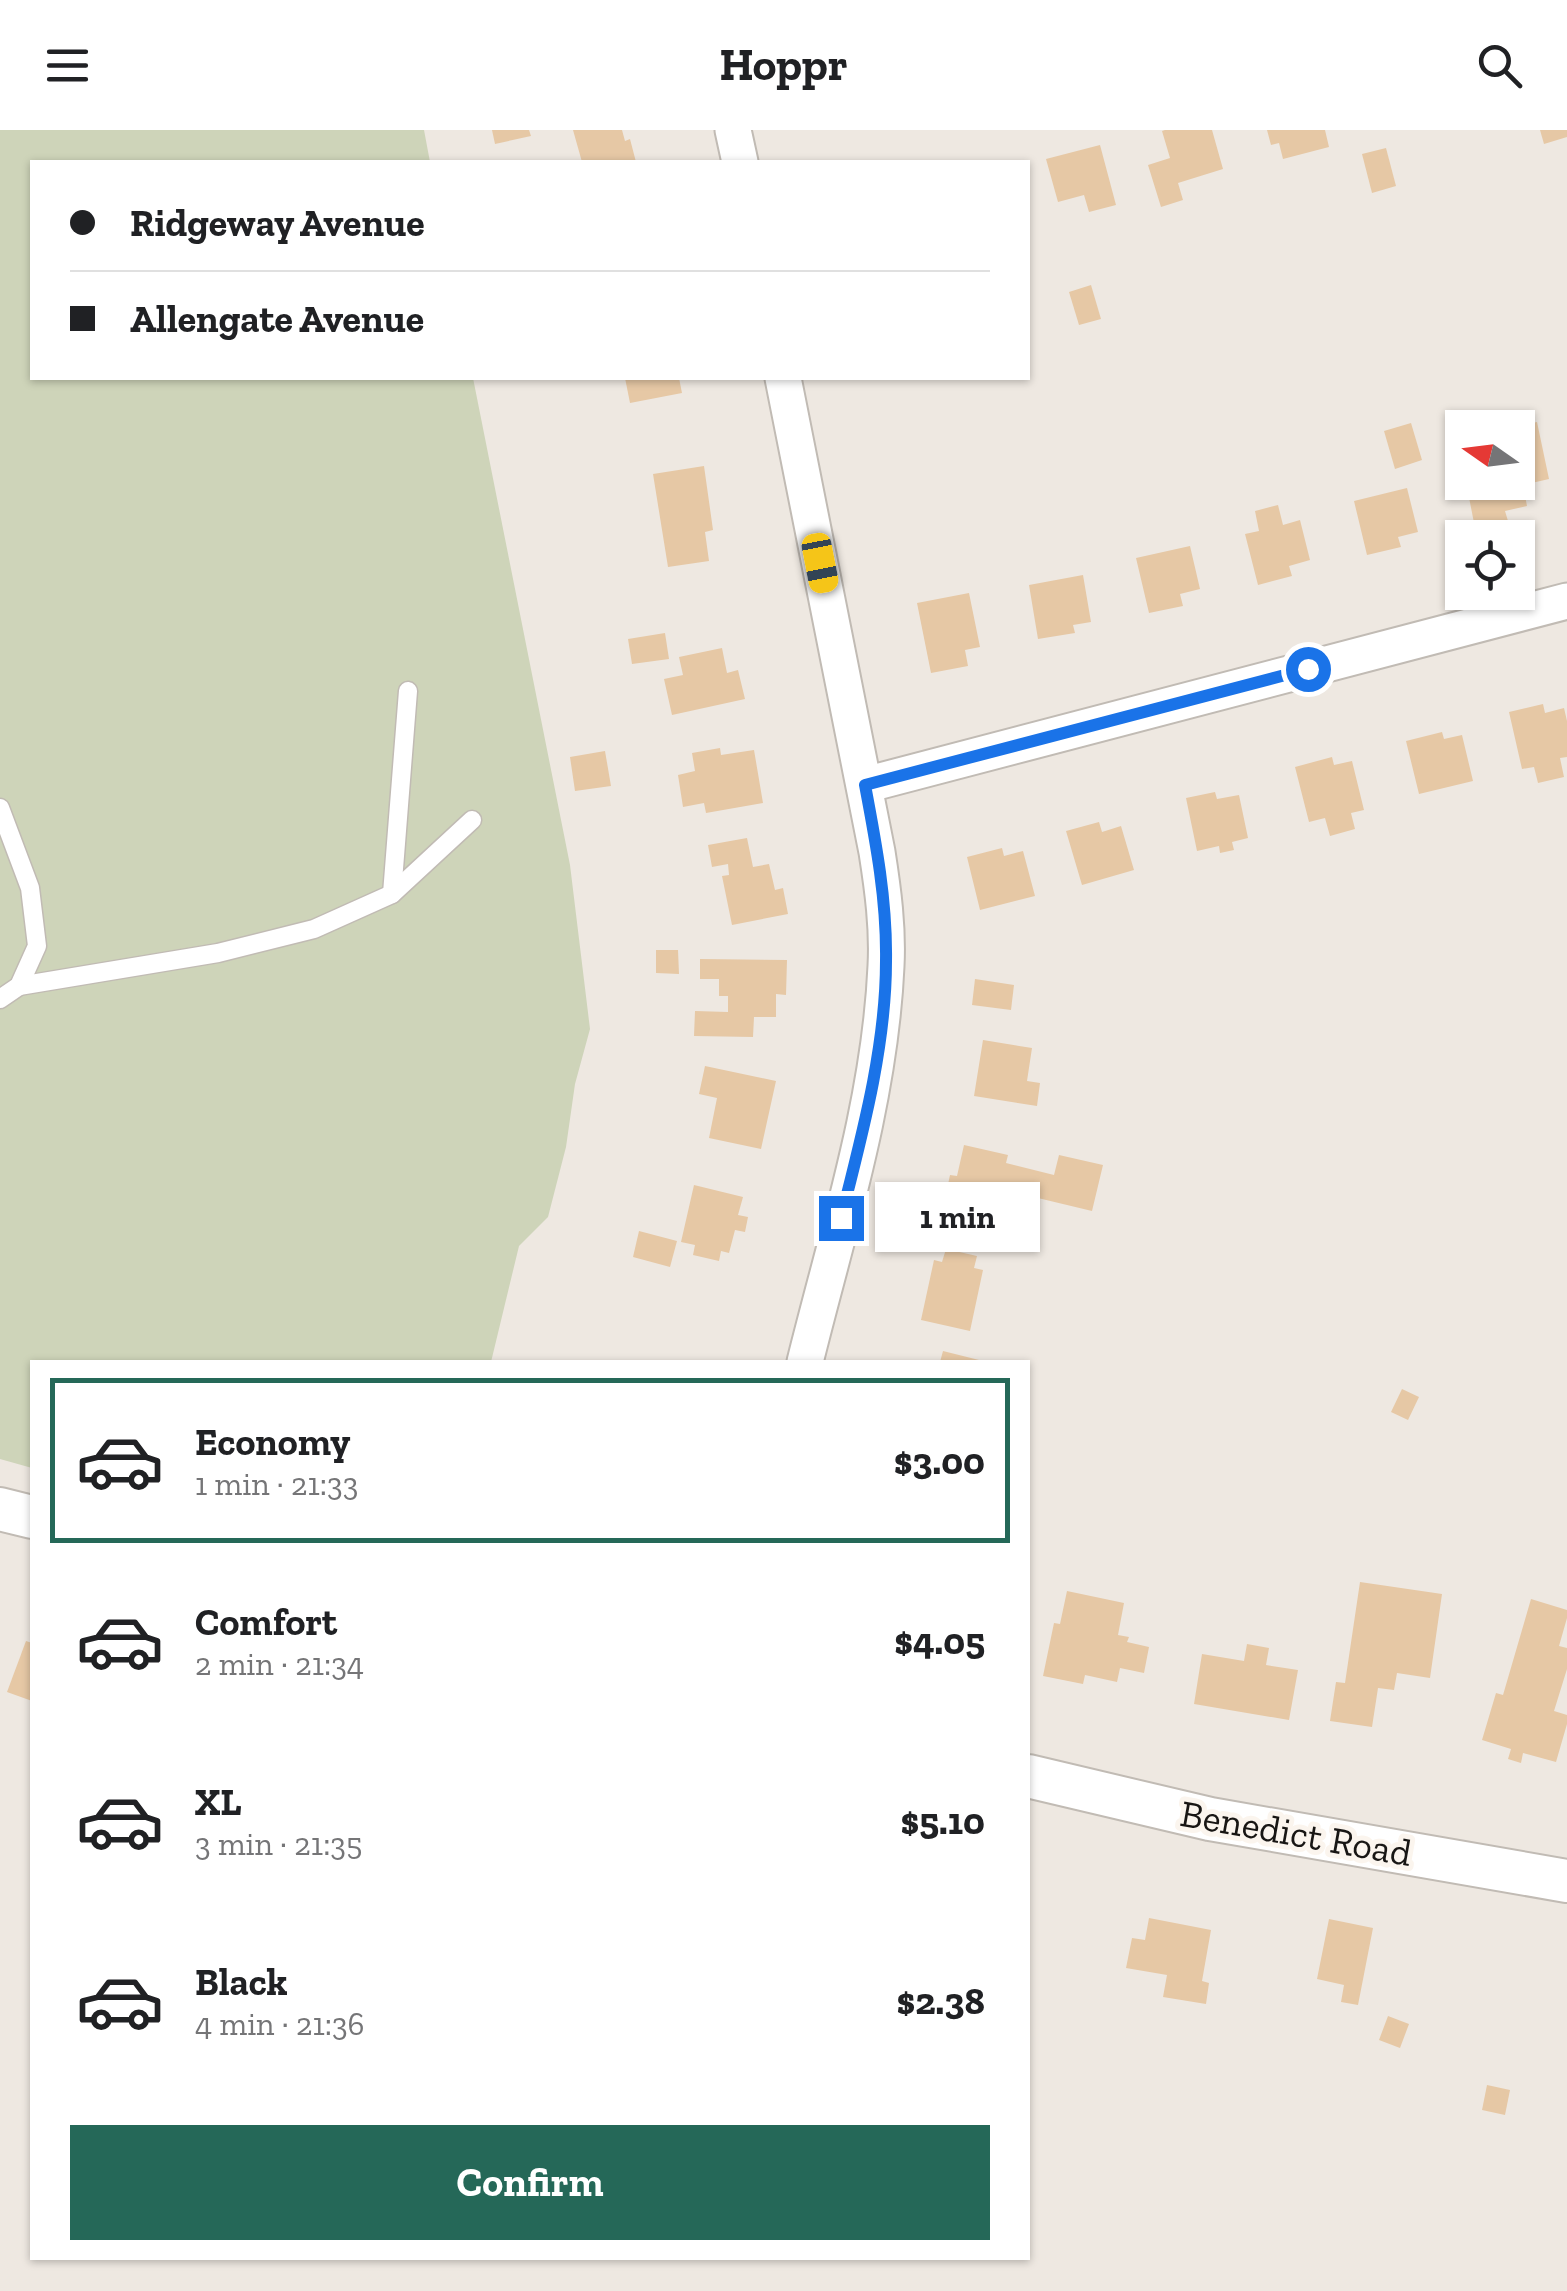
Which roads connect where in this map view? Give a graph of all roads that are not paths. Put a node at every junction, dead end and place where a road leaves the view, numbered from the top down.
1 (733, 130) edge
2 (740, 160) edge
3 (783, 380) edge
4 (1567, 601) edge
5 (408, 690) dead end
6 (865, 785) junction
7 (0, 808) edge
8 (472, 820) dead end
9 (392, 894) junction
10 (20, 986) junction
11 (0, 999) edge
12 (806, 1360) edge
13 (0, 1509) edge
14 (30, 1516) edge
15 (1030, 1776) edge
16 (1567, 1880) edge

1 - 2 street
3 - 6 street
4 - 6 street
5 - 9 lane
6 - 12 street
7 - 10 lane
8 - 9 lane
9 - 10 lane
10 - 11 lane
13 - 14 street
15 - 16 street, Benedict Road

